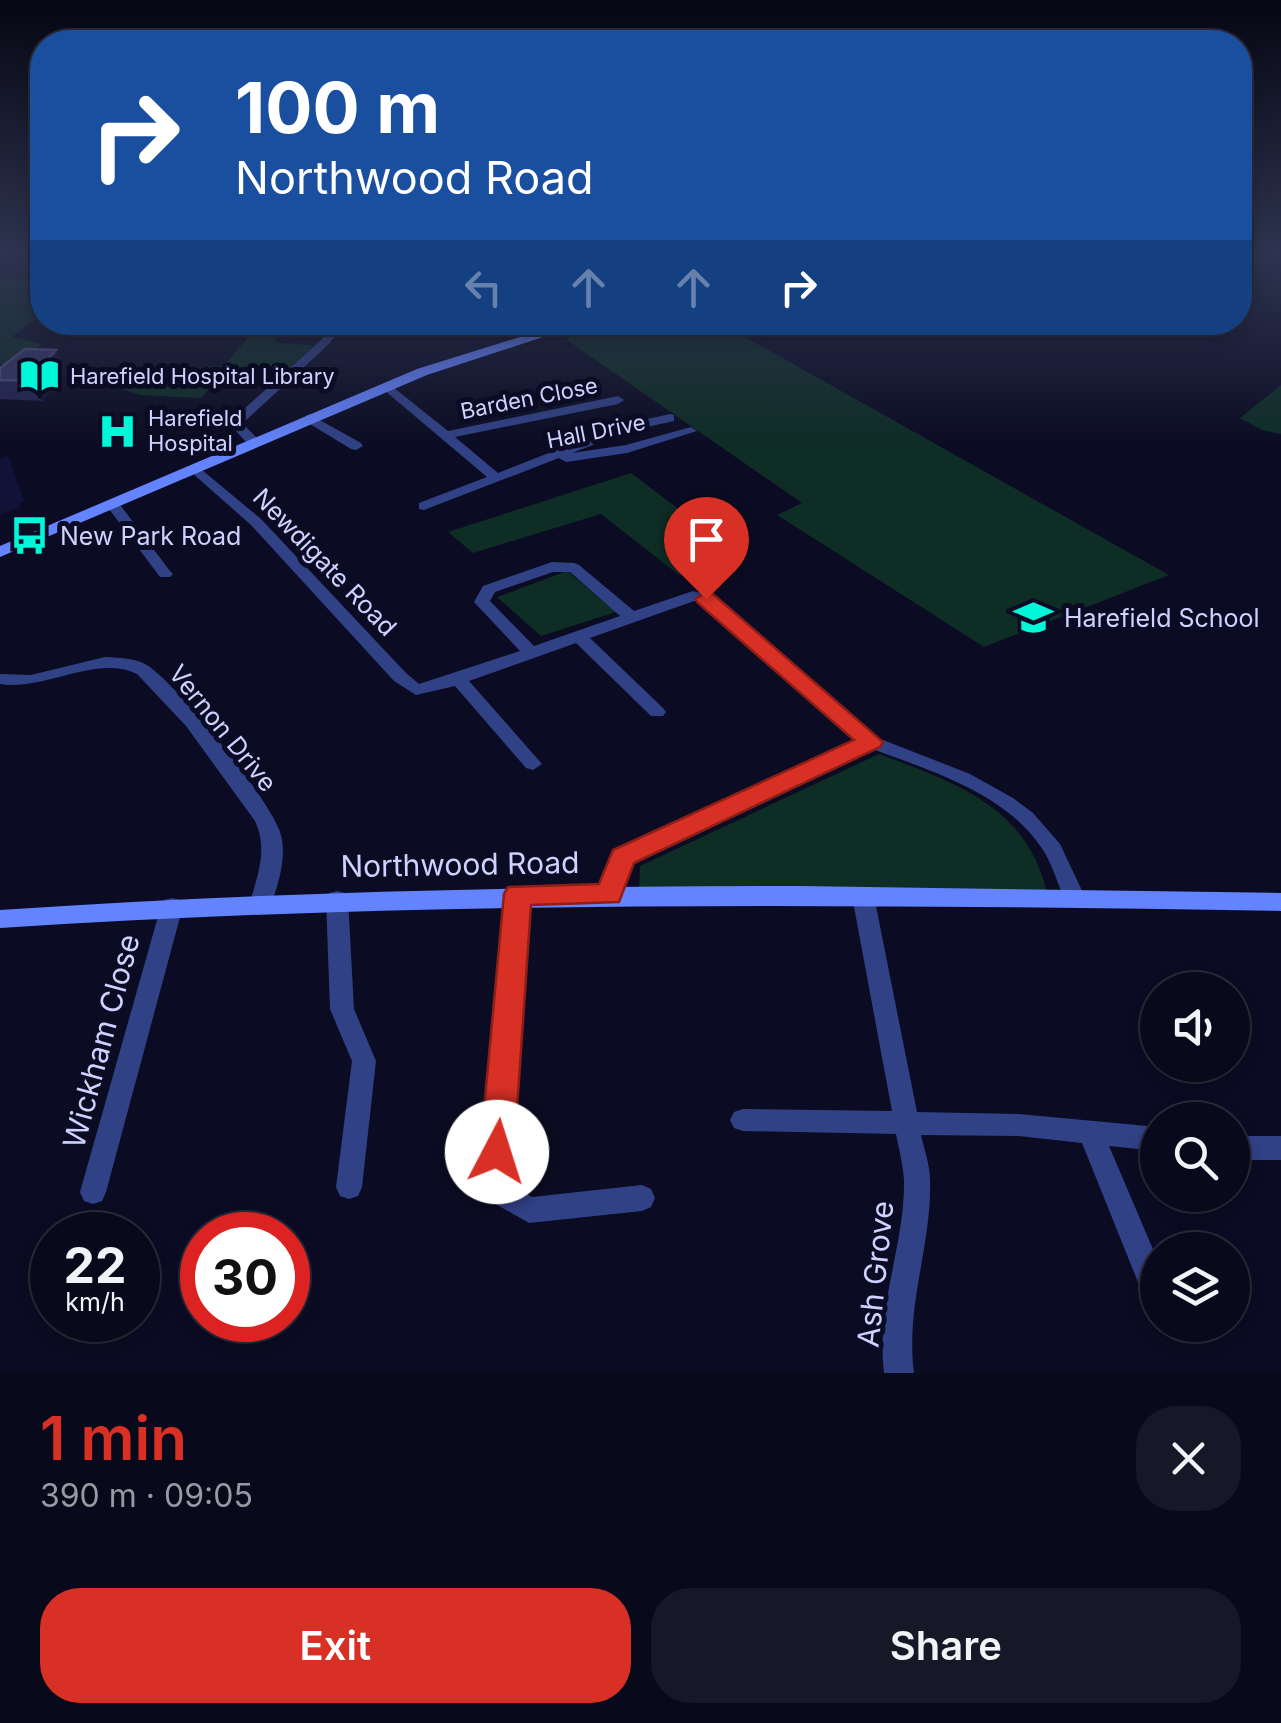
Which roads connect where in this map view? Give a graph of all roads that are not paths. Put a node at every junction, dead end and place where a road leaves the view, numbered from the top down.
1 (331, 335) edge
2 (542, 335) edge
3 (388, 387) junction
4 (618, 400) dead end
5 (310, 418) junction
6 (670, 418) dead end
7 (647, 423) junction
8 (691, 430) dead end
9 (448, 435) junction
10 (669, 437) junction
11 (254, 442) junction
12 (356, 446) dead end
13 (531, 464) junction
14 (196, 469) junction
15 (495, 477) junction
16 (113, 505) junction
17 (424, 506) dead end
18 (0, 552) edge
19 (165, 574) dead end
20 (630, 616) junction
21 (577, 635) junction
22 (530, 652) junction
23 (458, 678) junction
24 (0, 679) edge
25 (657, 712) dead end
26 (871, 742) junction
27 (533, 764) dead end
28 (518, 894) junction
29 (609, 894) junction
30 (863, 896) junction
31 (337, 899) junction
32 (1075, 899) junction
33 (262, 902) junction
34 (1281, 902) edge
35 (172, 906) junction
36 (0, 919) edge
37 (743, 1120) dead end
38 (908, 1122) junction
39 (1090, 1130) junction
40 (1140, 1137) edge
41 (1250, 1148) edge
42 (1281, 1148) edge
43 (349, 1187) dead end
44 (93, 1192) dead end
45 (642, 1198) dead end
46 (1140, 1253) edge
47 (899, 1373) edge

1 - 11 street
2 - 3 street
3 - 5 street
3 - 9 street
4 - 9 street, Barden Close
5 - 11 street
5 - 12 street
6 - 7 street, Hall Drive
7 - 10 street, Hall Drive
7 - 13 street, Hall Drive
8 - 10 street, Hall Drive
9 - 15 street
10 - 13 street, Hall Drive
11 - 14 street
13 - 15 street, Hall Drive
14 - 16 street
14 - 23 street, Newdigate Road
15 - 17 street, Hall Drive
16 - 18 street
16 - 19 street
20 - 21 street
20 - 22 street
20 - 26 street
21 - 22 street
21 - 25 street
22 - 23 street
23 - 27 street
24 - 33 street, Vernon Drive
26 - 29 street
26 - 32 street
28 - 29 street, Northwood Road
28 - 31 street, Northwood Road
28 - 45 street
29 - 30 street, Northwood Road
30 - 32 street, Northwood Road
30 - 38 street, Ash Grove
31 - 33 street, Northwood Road
31 - 43 street
32 - 34 street, Northwood Road
33 - 35 street, Northwood Road
35 - 36 street, Northwood Road
35 - 44 street, Wickham Close
37 - 38 street
38 - 39 street
38 - 47 street, Ash Grove
39 - 40 street
39 - 46 street
41 - 42 street

